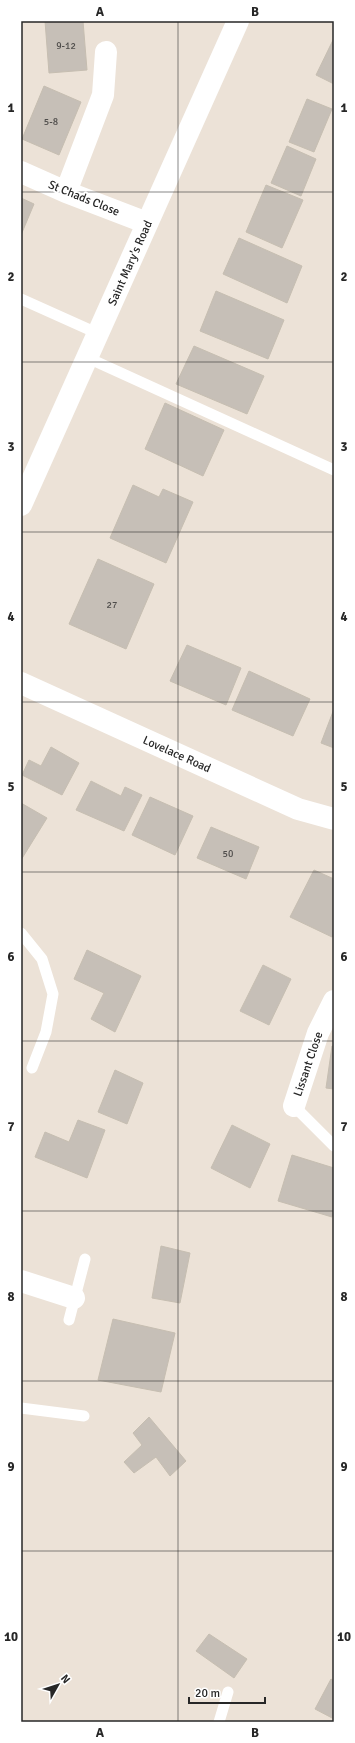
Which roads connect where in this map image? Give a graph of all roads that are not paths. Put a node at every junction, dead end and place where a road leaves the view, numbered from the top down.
1 (238, 21) edge
2 (106, 52) dead end
3 (21, 172) edge
4 (66, 192) junction
5 (148, 223) junction
6 (21, 299) edge
7 (99, 334) junction
8 (88, 358) junction
9 (334, 470) edge
10 (21, 505) edge
11 (21, 683) edge
12 (334, 819) edge
13 (21, 932) edge
14 (334, 1001) edge
15 (32, 1068) dead end
16 (294, 1106) joint
17 (334, 1146) edge
18 (85, 1259) dead end
19 (21, 1281) edge
20 (74, 1298) junction
21 (70, 1320) dead end
22 (21, 1408) edge
23 (84, 1416) dead end
24 (228, 1692) dead end
25 (219, 1722) edge

1 - 5 street, Saint Mary's Road
2 - 4 street
3 - 4 street, St Chads Close
4 - 5 street, St Chads Close
5 - 7 street, Saint Mary's Road
6 - 7 lane
7 - 8 street, Saint Mary's Road
8 - 9 lane
8 - 10 street, Saint Mary's Road
11 - 12 street, Lovelace Road
13 - 15 lane
14 - 16 street, Lissant Close
16 - 17 lane
18 - 20 lane
19 - 20 street
20 - 21 lane
22 - 23 lane
24 - 25 lane

